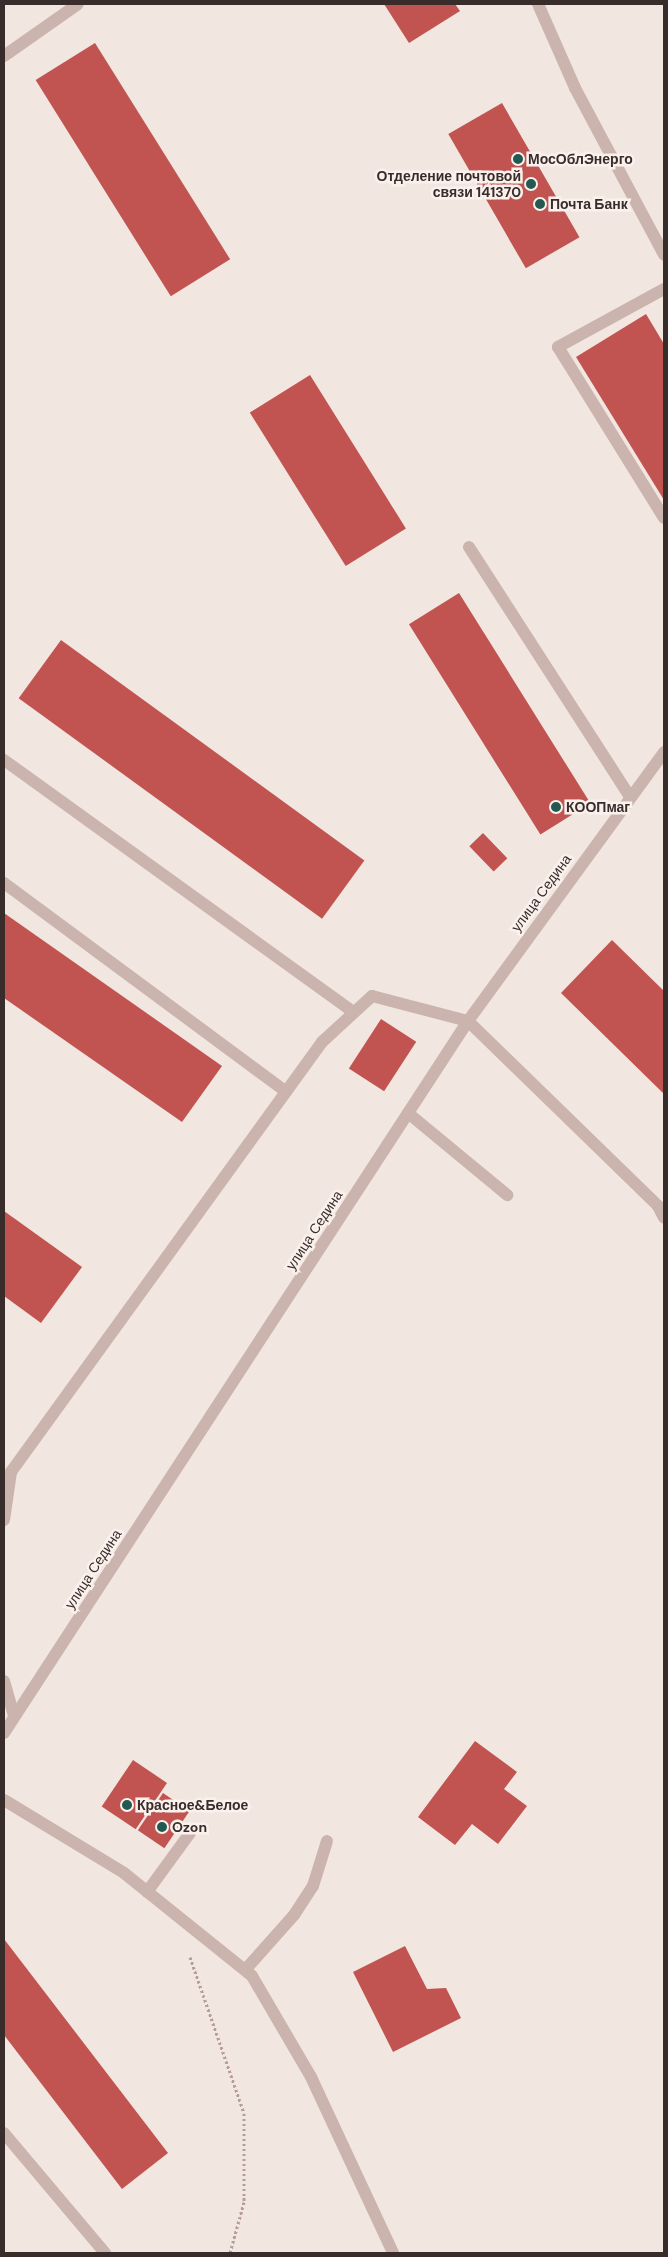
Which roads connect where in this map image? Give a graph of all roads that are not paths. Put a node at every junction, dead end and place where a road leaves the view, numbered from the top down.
1 (78, 4) edge
2 (538, 4) edge
3 (4, 56) edge
4 (664, 255) edge
5 (664, 289) edge
6 (664, 518) edge
7 (469, 547) dead end
8 (664, 752) edge
9 (4, 760) edge
10 (630, 798) junction
11 (4, 883) edge
12 (354, 1012) junction
13 (468, 1021) junction
14 (286, 1092) junction
15 (408, 1113) junction
16 (507, 1195) dead end
17 (664, 1218) edge
18 (4, 1520) edge
19 (4, 1681) edge
20 (14, 1717) junction
21 (4, 1733) edge
22 (4, 1800) edge
23 (190, 1833) dead end
24 (327, 1841) dead end
25 (147, 1892) junction
26 (245, 1970) junction
27 (4, 2133) edge
28 (105, 2253) edge
29 (393, 2253) edge

1 - 3 street
2 - 4 street
5 - 6 street
7 - 10 street
8 - 10 street, улица Седина
9 - 12 street
10 - 13 street, улица Седина
11 - 14 street
12 - 13 street
12 - 14 street
13 - 15 street, улица Седина
13 - 17 street
14 - 18 street
15 - 16 street
15 - 20 street, улица Седина
19 - 20 street
20 - 21 street, улица Седина
22 - 25 street
23 - 25 street
24 - 26 street
25 - 26 street
26 - 29 street
27 - 28 street

